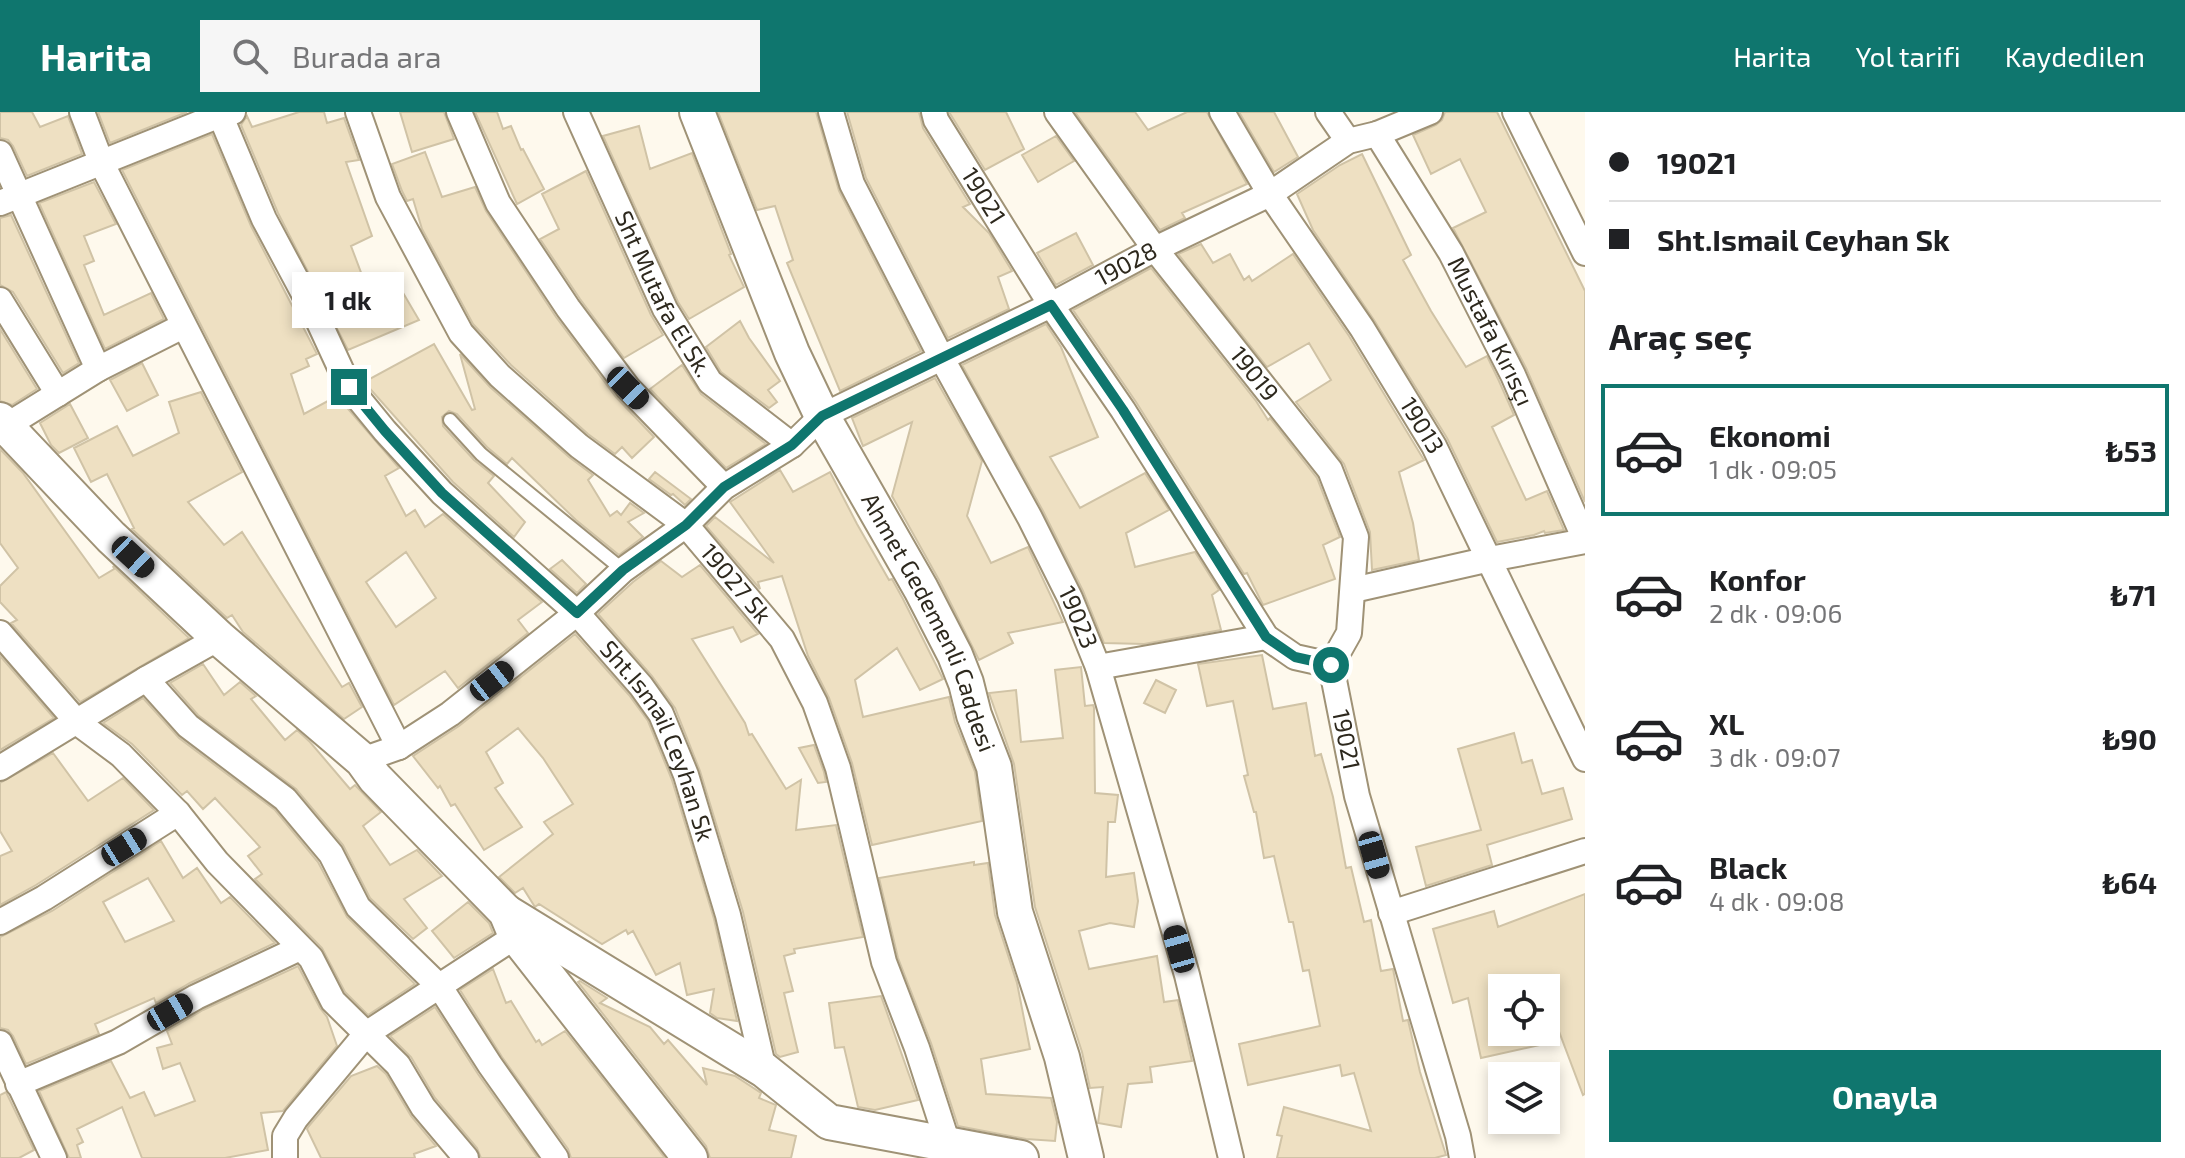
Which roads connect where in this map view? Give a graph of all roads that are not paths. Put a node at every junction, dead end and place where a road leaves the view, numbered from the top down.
1 (82, 112) edge
2 (358, 112) edge
3 (459, 112) edge
4 (576, 112) edge
5 (697, 112) edge
6 (831, 112) edge
7 (934, 112) edge
8 (1057, 112) edge
9 (1222, 112) edge
10 (1328, 112) edge
11 (1430, 112) edge
12 (1515, 112) edge
13 (224, 113) edge
14 (1377, 134) junction
15 (1348, 141) junction
16 (0, 153) edge
17 (102, 164) junction
18 (1270, 194) junction
19 (9, 199) edge
20 (1155, 249) junction
21 (1585, 253) edge
22 (0, 300) edge
23 (1051, 305) junction
24 (183, 326) junction
25 (941, 357) junction
26 (98, 369) junction
27 (58, 394) junction
28 (822, 416) junction
29 (450, 420) dead end
30 (3, 423) edge
31 (792, 445) junction
32 (724, 487) junction
33 (686, 525) junction
34 (1585, 540) edge
35 (1490, 559) junction
36 (623, 570) junction
37 (1353, 590) junction
38 (577, 613) junction
39 (1266, 637) junction
40 (219, 638) junction
41 (3, 639) edge
42 (1331, 665) junction
43 (1098, 667) junction
44 (146, 679) junction
45 (78, 723) junction
46 (399, 747) junction
47 (1585, 759) edge
48 (362, 760) junction
49 (0, 768) edge
50 (178, 813) junction
51 (1585, 851) edge
52 (1391, 913) junction
53 (0, 922) edge
54 (511, 924) junction
55 (300, 948) junction
56 (440, 987) junction
57 (366, 1034) junction
58 (0, 1043) edge
59 (764, 1070) junction
60 (18, 1084) junction
61 (296, 1118) junction
62 (947, 1151) edge
63 (54, 1158) edge
64 (285, 1158) edge
65 (304, 1158) edge
66 (466, 1158) edge
67 (556, 1158) edge
68 (690, 1158) edge
69 (1021, 1158) edge
70 (1086, 1158) edge
71 (1231, 1158) edge
72 (1462, 1158) edge

1 - 17 street
2 - 33 street, 19027 Sk
3 - 32 street
4 - 31 street, Sht Mutafa El Sk.
5 - 28 street, Ahmet Gedemenli Caddesi
6 - 25 street, 19023
7 - 23 street, 19021
8 - 20 street, 19019
9 - 18 street, 19013
10 - 15 street
11 - 14 street, 19028
12 - 21 street
13 - 17 street
13 - 38 street, Sht.Ismail Ceyhan Sk
14 - 15 street, 19028
14 - 34 street, Mustafa Kırısçı
15 - 18 street, 19028
16 - 19 street
17 - 19 street
17 - 24 street
18 - 20 street, 19028
18 - 35 street, 19013
19 - 26 street
20 - 23 street, 19028
20 - 37 street, 19019
22 - 27 street
23 - 25 street, 19028
23 - 39 street, 19021
24 - 26 street
24 - 46 street
25 - 28 street, 19028
25 - 43 street, 19023
26 - 27 street
27 - 30 street
28 - 31 street, 19028
28 - 70 street, Ahmet Gedemenli Caddesi
29 - 36 lane
30 - 40 street
31 - 32 street, 19028
32 - 33 street, 19028
33 - 36 street, 19028
33 - 62 street, 19027 Sk
34 - 35 street
35 - 37 street
35 - 47 street, 19013
36 - 38 street, 19028
37 - 42 street, 19019
38 - 46 street, 19028
38 - 59 street, Sht.Ismail Ceyhan Sk
39 - 42 street, 19021
39 - 43 street
40 - 44 street
40 - 48 street
41 - 45 street
42 - 52 street, 19021
43 - 71 street, 19023
44 - 45 street
44 - 56 street
45 - 49 street
45 - 50 street
46 - 48 street, 19028
48 - 54 street
50 - 53 street
50 - 55 street
51 - 52 street
52 - 72 street, 19021
54 - 56 street
54 - 59 street
54 - 68 street
55 - 57 street
55 - 60 street
56 - 57 street
56 - 67 street
57 - 61 street
57 - 66 street
58 - 60 street
59 - 62 street
60 - 63 street
61 - 64 street
61 - 65 street
62 - 69 street

